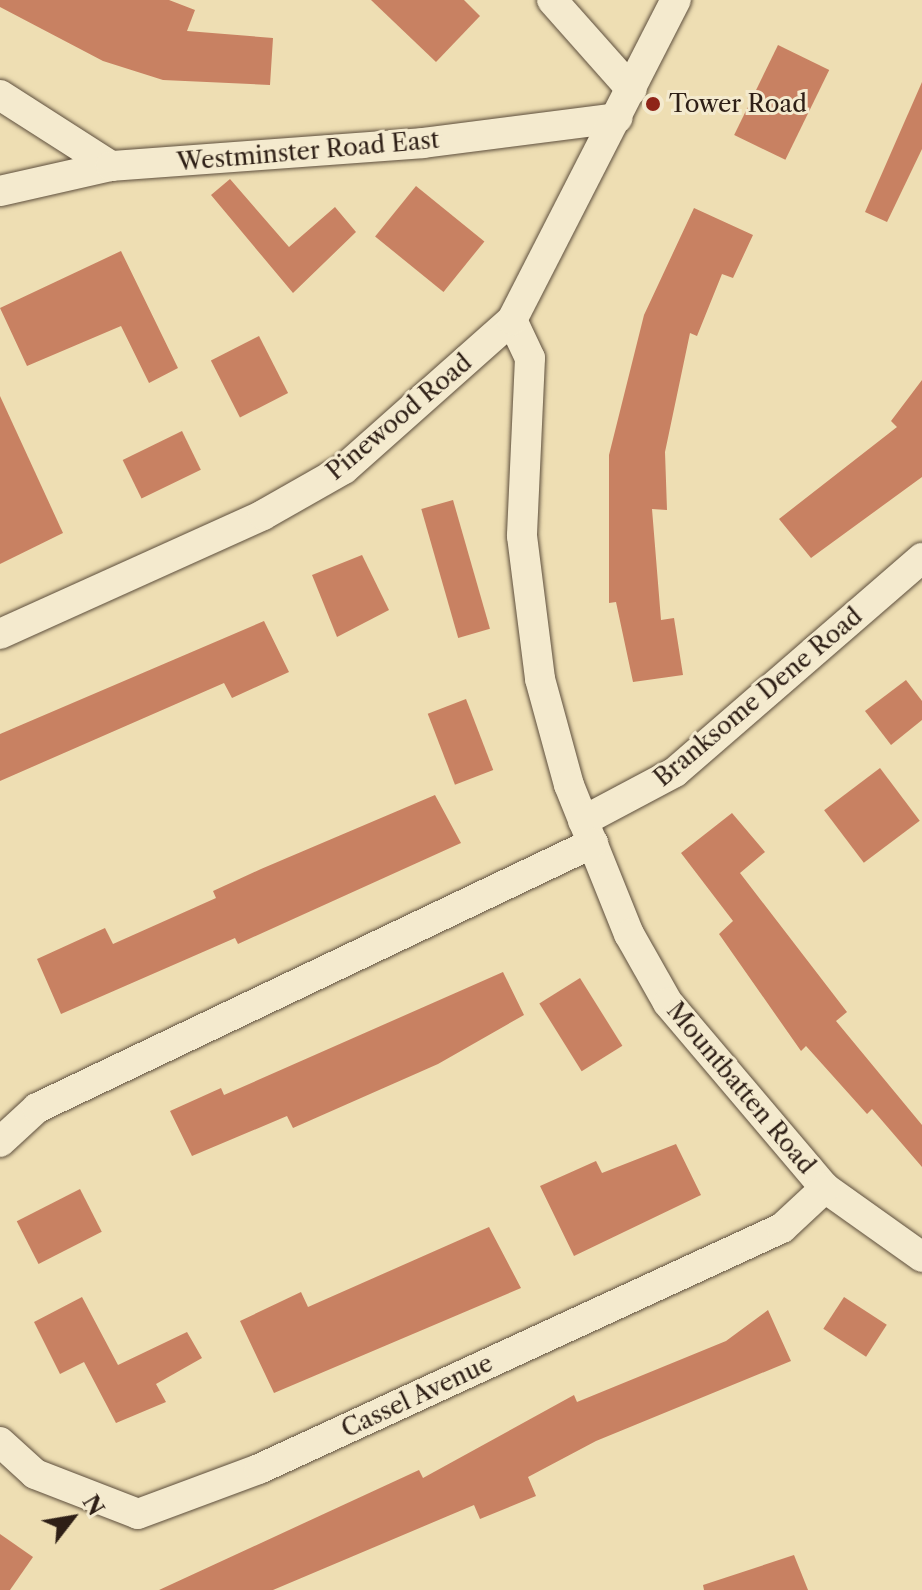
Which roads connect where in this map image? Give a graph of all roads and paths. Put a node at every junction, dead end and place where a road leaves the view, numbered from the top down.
1 (552, 0) edge
2 (676, 0) edge
3 (632, 90) junction
4 (0, 95) edge
5 (617, 118) junction
6 (111, 166) junction
7 (0, 191) edge
8 (512, 320) junction
9 (922, 558) edge
10 (0, 634) edge
11 (588, 832) junction
12 (0, 1142) edge
13 (825, 1188) junction
14 (922, 1257) edge
15 (0, 1442) edge

1 - 3 street
2 - 3 street
3 - 5 street, Pinewood Road
4 - 6 street
5 - 6 street, Westminster Road East
5 - 8 street, Pinewood Road
6 - 7 street, Westminster Road East
8 - 10 street, Pinewood Road
8 - 11 street, Mountbatten Road
9 - 11 street, Branksome Dene Road
11 - 12 street
11 - 13 street, Mountbatten Road
13 - 14 street, Mountbatten Road
13 - 15 street, Cassel Avenue

